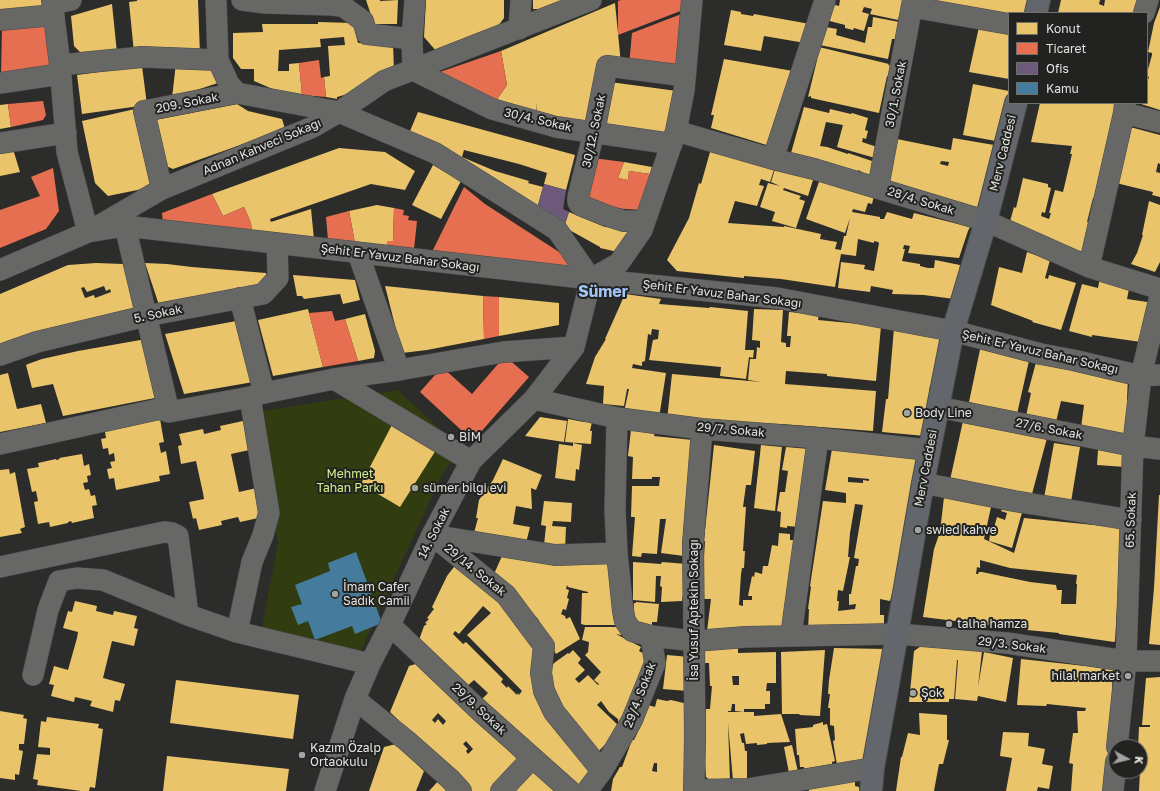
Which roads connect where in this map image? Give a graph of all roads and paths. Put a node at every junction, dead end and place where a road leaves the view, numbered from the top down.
1 (216, 0) edge
2 (242, 0) edge
3 (415, 0) edge
4 (520, 0) edge
5 (589, 0) edge
6 (692, 0) edge
7 (825, 0) edge
8 (1039, 0) edge
9 (1148, 0) edge
10 (912, 3) edge
11 (58, 5) edge
12 (1036, 12) edge
13 (1144, 12) edge
14 (0, 20) edge
15 (1008, 24) edge
16 (519, 29) junction
17 (412, 38) junction
18 (218, 60) junction
19 (60, 70) junction
20 (413, 70) junction
21 (685, 76) junction
22 (0, 84) edge
23 (236, 93) junction
24 (1016, 104) edge
25 (1125, 108) edge
26 (339, 112) junction
27 (1160, 122) edge
28 (594, 132) junction
29 (66, 133) junction
30 (674, 138) junction
31 (0, 143) edge
32 (773, 159) junction
33 (878, 188) junction
34 (162, 189) junction
35 (645, 221) junction
36 (986, 221) junction
37 (125, 226) junction
38 (88, 232) junction
39 (277, 243) junction
40 (358, 253) junction
41 (1089, 267) junction
42 (0, 270) edge
43 (591, 279) junction
44 (1160, 289) edge
45 (1160, 296) edge
46 (240, 298) junction
47 (146, 316) junction
48 (953, 331) junction
49 (574, 347) junction
50 (0, 356) edge
51 (399, 370) junction
52 (1151, 375) edge
53 (334, 379) junction
54 (257, 395) junction
55 (534, 399) junction
56 (938, 407) junction
57 (169, 412) junction
58 (617, 418) junction
59 (702, 428) junction
60 (818, 438) junction
61 (0, 444) edge
62 (1133, 446) junction
63 (1160, 449) edge
64 (929, 450) junction
65 (471, 461) junction
66 (923, 483) junction
67 (1131, 520) junction
68 (432, 535) junction
69 (617, 553) junction
70 (56, 555) junction
71 (0, 567) edge
72 (59, 581) junction
73 (188, 615) junction
74 (390, 625) junction
75 (237, 632) junction
76 (898, 634) junction
77 (651, 636) junction
78 (791, 636) junction
79 (694, 641) junction
80 (1126, 661) junction
81 (1160, 661) edge
82 (370, 664) junction
83 (33, 675) dead end
84 (355, 699) junction
85 (1118, 739) edge
86 (532, 758) junction
87 (873, 768) junction
88 (602, 771) junction
89 (1114, 779) edge
90 (694, 790) edge
91 (325, 791) edge
92 (460, 791) edge
93 (501, 791) edge
94 (570, 791) edge
95 (587, 791) edge
96 (871, 791) edge
97 (1113, 791) edge

1 - 18 street
2 - 17 street
3 - 17 street
4 - 16 street
5 - 16 street, Adnan Kahveci Sokağı
6 - 21 street
7 - 32 street
8 - 12 main road
9 - 13 street
10 - 15 street
10 - 33 street, 30/1. Sokak
11 - 14 street
11 - 19 street
16 - 20 street, Adnan Kahveci Sokağı
17 - 20 street
18 - 19 street
18 - 23 street
19 - 22 street
19 - 29 street
20 - 26 street, Adnan Kahveci Sokağı
20 - 28 street, 30/4. Sokak
21 - 28 street, 30/12. Sokak
21 - 30 street
23 - 26 street
23 - 34 street, 209. Sokak
24 - 36 main road, Merv Caddesi
25 - 27 street
25 - 41 street
26 - 34 street, Adnan Kahveci Sokağı
26 - 43 street
28 - 30 street, 30/4. Sokak
28 - 35 street, 30/12. Sokak
29 - 31 street
29 - 38 street
30 - 32 street, 28/4. Sokak
30 - 35 street
32 - 33 street, 28/4. Sokak
33 - 36 street, 28/4. Sokak
34 - 38 street, Adnan Kahveci Sokağı
35 - 43 street
36 - 41 street, 28/4. Sokak
36 - 48 main road, Merv Caddesi
37 - 38 street, Şehit Er Yavuz Bahar Sokağı
37 - 39 street, Şehit Er Yavuz Bahar Sokağı
37 - 47 street
38 - 42 street, Adnan Kahveci Sokağı
39 - 40 street, Şehit Er Yavuz Bahar Sokağı
39 - 46 street, 5. Sokak
40 - 43 street, Şehit Er Yavuz Bahar Sokağı
40 - 51 street
41 - 44 street, 28/4. Sokak
43 - 48 street, Şehit Er Yavuz Bahar Sokağı
43 - 49 street, 14. Sokak
45 - 52 street, 65. Sokak
46 - 47 street, 5. Sokak
46 - 54 street
47 - 50 street, 5. Sokak
47 - 57 street
48 - 52 street, Şehit Er Yavuz Bahar Sokağı
48 - 56 main road, Merv Caddesi
49 - 51 street
49 - 55 street, 14. Sokak
51 - 53 street
52 - 62 street, 65. Sokak
53 - 54 street
53 - 65 street
54 - 57 street
54 - 75 street
55 - 58 street, 29/7. Sokak
55 - 65 street, 14. Sokak
56 - 62 street, 27/6. Sokak
56 - 64 main road, Merv Caddesi
57 - 61 street
58 - 59 street, 29/7. Sokak
58 - 69 street, 29/3. Sokak
59 - 60 street, 29/7. Sokak
59 - 79 street, İsa Yusuf Aptekin Sokağı
60 - 64 street, 29/7. Sokak
60 - 78 street
62 - 63 street, 27/6. Sokak
62 - 67 street, 65. Sokak
64 - 66 main road, Merv Caddesi
65 - 68 street, 14. Sokak
66 - 67 street
66 - 76 main road, Merv Caddesi
67 - 80 street, 65. Sokak
68 - 69 street
68 - 74 street, 14. Sokak
68 - 88 street, 29/14. Sokak
69 - 77 street, 29/3. Sokak
70 - 71 street
70 - 72 street
70 - 73 street
72 - 73 street
72 - 83 street
73 - 75 street
74 - 82 street, 14. Sokak
74 - 86 street, 29/9. Sokak
75 - 82 street
76 - 78 street, 29/3. Sokak
76 - 80 street, 29/3. Sokak
76 - 87 main road, Merv Caddesi
77 - 79 street, 29/3. Sokak
77 - 88 street, 29/4. Sokak
78 - 79 street, 29/3. Sokak
79 - 90 street, İsa Yusuf Aptekin Sokağı
80 - 81 street, 29/3. Sokak
80 - 85 street, 65. Sokak
82 - 84 street, 14. Sokak
84 - 91 street, 14. Sokak
84 - 92 street
86 - 93 street
86 - 94 street, 29/9. Sokak
87 - 90 street
87 - 96 main road, Merv Caddesi
88 - 95 street, 29/4. Sokak
89 - 97 street

